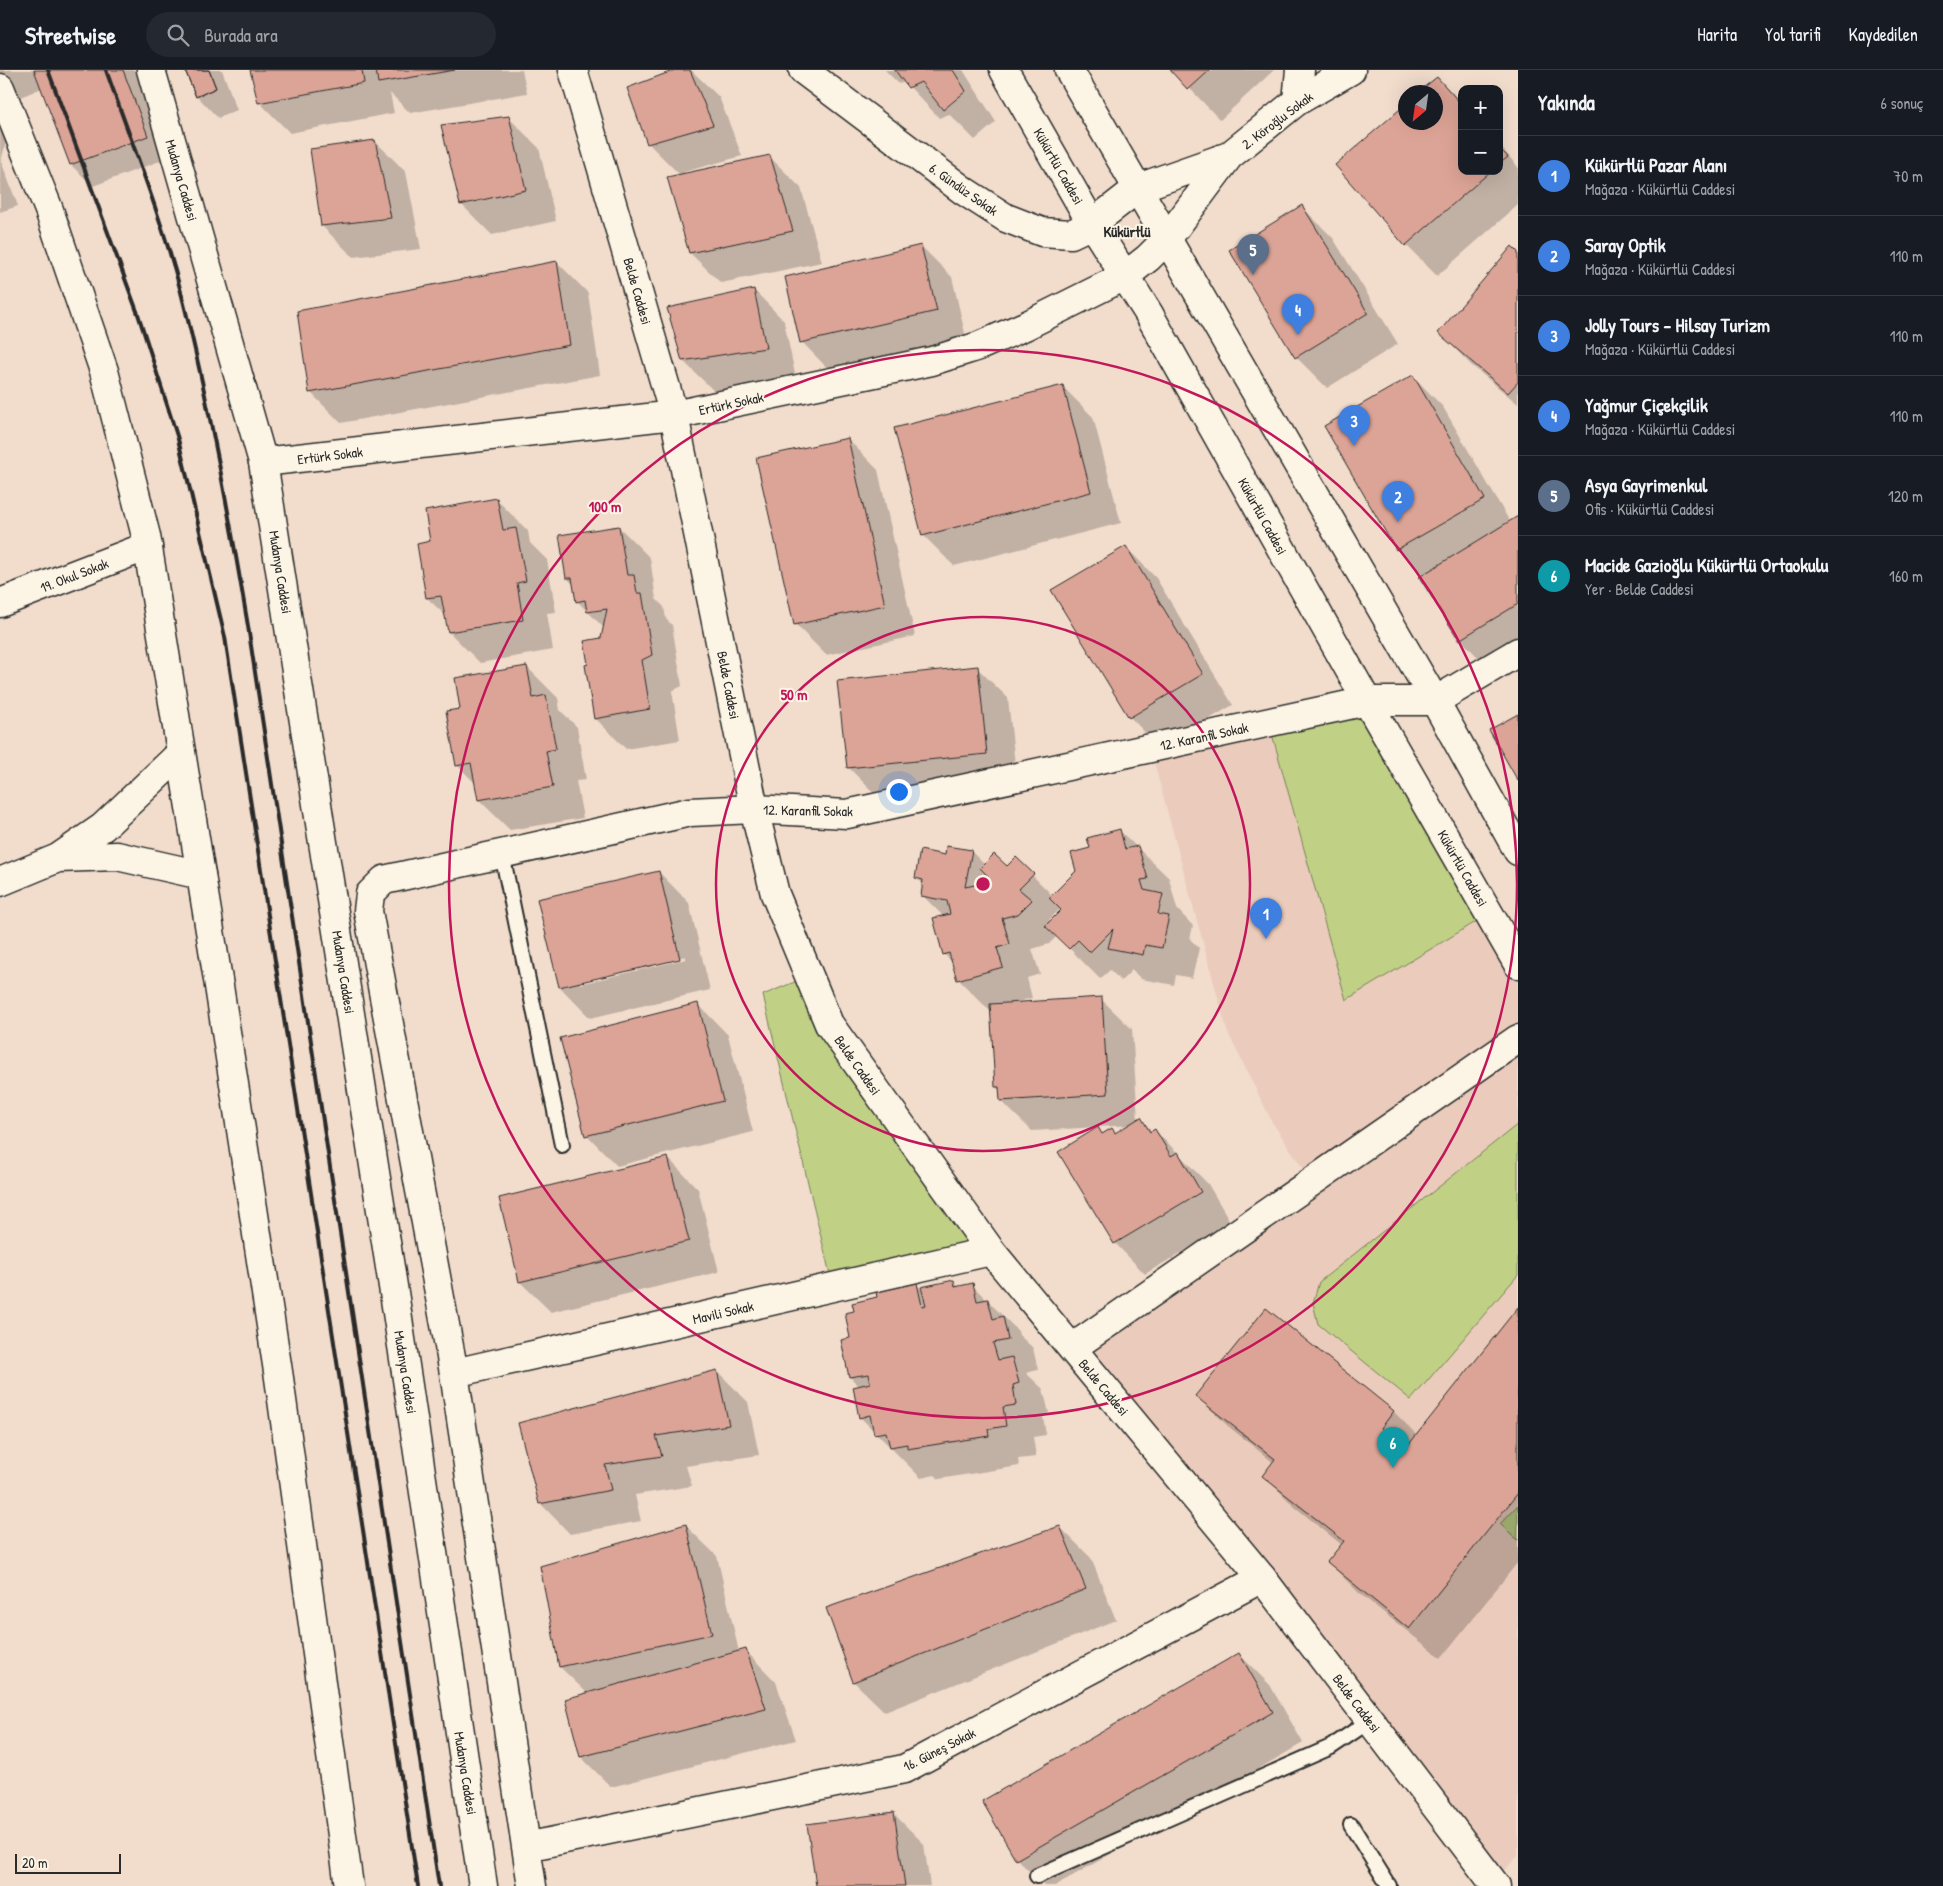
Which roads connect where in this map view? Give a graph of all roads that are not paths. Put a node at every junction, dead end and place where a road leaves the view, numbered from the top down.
1 (151, 70) edge
2 (573, 70) edge
3 (803, 70) edge
4 (1004, 70) edge
5 (1069, 70) edge
6 (1300, 70) edge
7 (1351, 70) edge
8 (0, 88) edge
9 (1297, 101) junction
10 (1229, 156) junction
11 (1138, 188) junction
12 (1092, 224) junction
13 (1166, 239) junction
14 (1125, 276) junction
15 (674, 415) junction
16 (263, 462) junction
17 (148, 546) junction
18 (0, 603) edge
19 (1518, 652) edge
20 (1367, 701) junction
21 (1435, 701) junction
22 (181, 752) junction
23 (754, 809) junction
24 (1518, 851) edge
25 (502, 854) junction
26 (58, 858) junction
27 (201, 875) junction
28 (0, 882) edge
29 (1518, 964) edge
30 (1518, 1039) edge
31 (562, 1146) dead end
32 (991, 1251) junction
33 (1072, 1348) junction
34 (454, 1373) junction
35 (1262, 1578) junction
36 (1371, 1720) junction
37 (1351, 1825) dead end
38 (526, 1847) junction
39 (1037, 1876) dead end
40 (349, 1886) edge
41 (483, 1886) edge
42 (532, 1886) edge
43 (1389, 1886) edge
44 (1496, 1886) edge

1 - 16 main road, Mudanya Caddesi
2 - 15 main road, Belde Caddesi
3 - 12 main road, 6. Gündüz Sokak
4 - 12 main road, Kükürtlü Caddesi
5 - 11 main road
6 - 9 main road
7 - 9 main road, 2. Köroğlu Sokak
8 - 17 main road
9 - 10 main road, 2. Köroğlu Sokak
10 - 11 main road, 2. Köroğlu Sokak
10 - 13 main road, 2. Köroğlu Sokak
11 - 12 main road, 6. Gündüz Sokak
11 - 13 main road
12 - 14 main road, Kükürtlü Caddesi
13 - 14 main road, Ertürk Sokak
13 - 21 main road
14 - 15 main road, Ertürk Sokak
14 - 20 main road, Kükürtlü Caddesi
15 - 16 main road, Ertürk Sokak
15 - 23 main road, Belde Caddesi
16 - 41 main road, Mudanya Caddesi
17 - 18 main road, 19. Okul Sokak
17 - 22 main road
19 - 21 main road
20 - 21 main road, 12. Karanfil Sokak
20 - 23 main road, 12. Karanfil Sokak
20 - 29 main road, Kükürtlü Caddesi
21 - 24 main road
22 - 26 main road
22 - 27 main road
23 - 25 main road, 12. Karanfil Sokak
23 - 32 main road, Belde Caddesi
25 - 31 lane
25 - 34 main road, 12. Karanfil Sokak
26 - 27 main road
26 - 28 main road
27 - 40 main road
30 - 33 main road
32 - 33 main road, Belde Caddesi
32 - 34 main road, Mavili Sokak
33 - 35 main road, Belde Caddesi
34 - 38 main road
35 - 36 main road, Belde Caddesi
35 - 38 main road, 16. Güneş Sokak
36 - 39 lane
36 - 44 main road, Belde Caddesi
37 - 43 lane
38 - 42 main road

